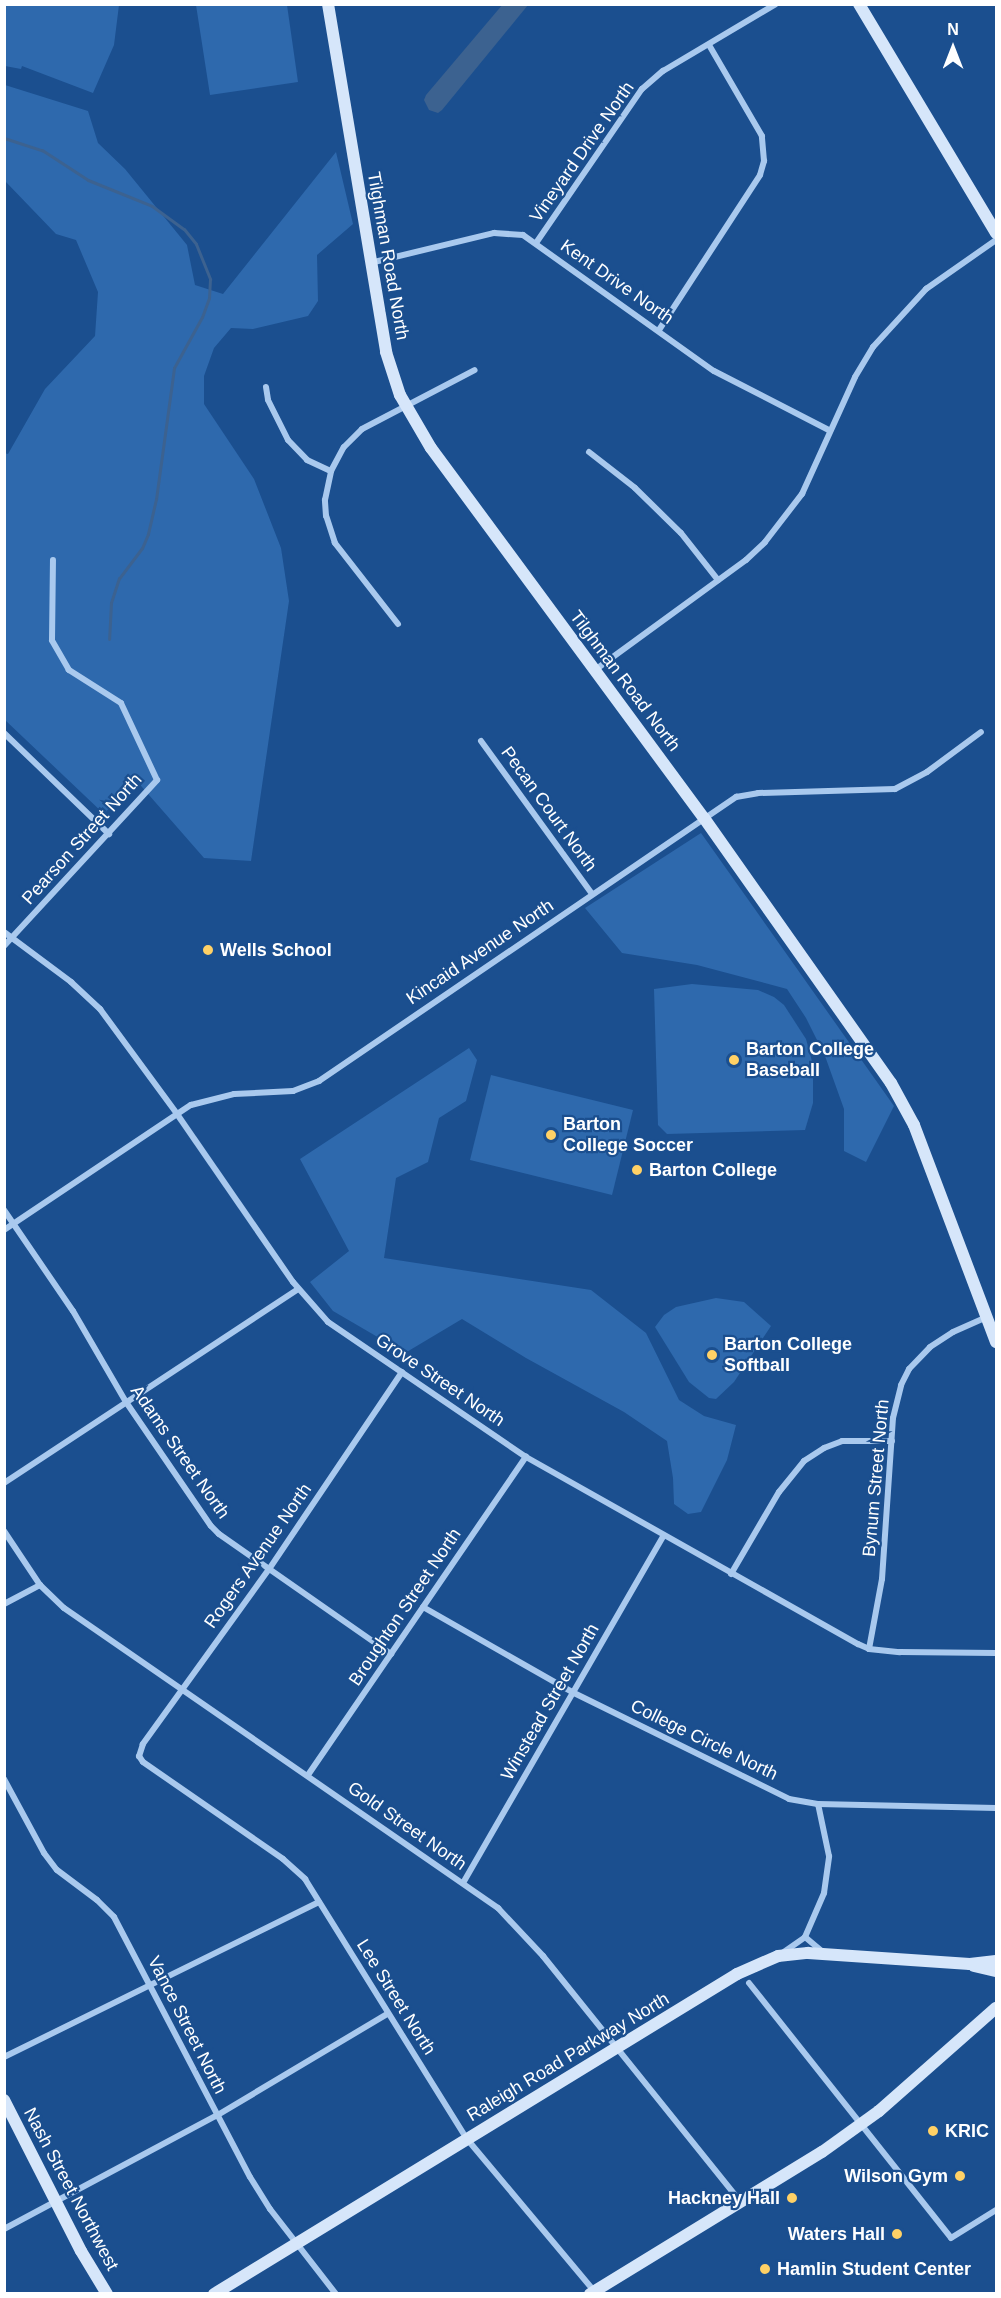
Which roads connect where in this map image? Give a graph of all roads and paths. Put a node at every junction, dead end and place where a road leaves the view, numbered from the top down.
1 (328, 4) edge
2 (776, 4) edge
3 (860, 4) edge
4 (709, 45) junction
5 (996, 233) edge
6 (996, 240) edge
7 (536, 243) junction
8 (370, 263) junction
9 (659, 330) junction
10 (475, 370) dead end
11 (266, 387) dead end
12 (405, 405) junction
13 (829, 430) junction
14 (590, 452) dead end
15 (331, 471) junction
16 (53, 560) dead end
17 (718, 580) junction
18 (398, 624) dead end
19 (595, 670) junction
20 (981, 732) dead end
21 (4, 733) edge
22 (481, 741) dead end
23 (704, 818) junction
24 (109, 834) junction
25 (592, 894) junction
26 (4, 932) edge
27 (12, 939) junction
28 (4, 946) edge
29 (177, 1113) junction
30 (4, 1210) edge
31 (14, 1224) junction
32 (4, 1230) edge
33 (298, 1289) junction
34 (987, 1317) junction
35 (996, 1342) edge
36 (402, 1372) junction
37 (126, 1402) junction
38 (892, 1441) junction
39 (526, 1457) junction
40 (4, 1483) edge
41 (4, 1532) edge
42 (663, 1536) junction
43 (268, 1569) junction
44 (731, 1574) junction
45 (40, 1585) junction
46 (4, 1604) edge
47 (423, 1607) junction
48 (869, 1649) junction
49 (996, 1653) edge
50 (391, 1654) junction
51 (184, 1689) junction
52 (572, 1692) junction
53 (139, 1756) joint
54 (308, 1775) junction
55 (4, 1779) edge
56 (818, 1803) junction
57 (996, 1808) edge
58 (463, 1884) junction
59 (319, 1902) junction
60 (805, 1937) junction
61 (825, 1954) junction
62 (778, 1956) junction
63 (996, 1961) edge
64 (970, 1964) junction
65 (996, 1971) edge
66 (749, 1983) dead end
67 (150, 1985) junction
68 (996, 2008) edge
69 (387, 2014) junction
70 (996, 2015) edge
71 (984, 2022) junction
72 (618, 2047) junction
73 (4, 2057) edge
74 (4, 2100) edge
75 (216, 2116) junction
76 (860, 2124) junction
77 (467, 2139) junction
78 (56, 2202) junction
79 (741, 2202) junction
80 (996, 2210) edge
81 (4, 2229) edge
82 (296, 2243) junction
83 (592, 2292) edge
84 (107, 2294) edge
85 (214, 2294) edge
86 (336, 2294) edge

1 - 8 street, Tilghman Road North
2 - 4 street, Vineyard Drive North
3 - 5 street
4 - 7 street, Vineyard Drive North
4 - 9 street
6 - 13 street
7 - 8 street, Kent Drive North
7 - 9 street, Kent Drive North
8 - 12 street, Tilghman Road North
9 - 13 street, Kent Drive North
10 - 12 street
11 - 15 street
12 - 15 street
12 - 19 street, Tilghman Road North
13 - 17 street
14 - 17 street
15 - 18 street
16 - 24 street, Pearson Street North
17 - 19 street
19 - 23 street, Tilghman Road North
20 - 23 street, Kincaid Avenue North
21 - 24 street
22 - 25 street, Pecan Court North
23 - 25 street, Kincaid Avenue North
23 - 34 street, Tilghman Road North
24 - 27 street, Pearson Street North
25 - 29 street, Kincaid Avenue North
26 - 27 street, Grove Street North
27 - 28 street, Pearson Street North
27 - 29 street, Grove Street North
29 - 31 street, Kincaid Avenue North
29 - 33 street, Grove Street North
30 - 31 street, Adams Street North
31 - 32 street, Kincaid Avenue North
31 - 37 street, Adams Street North
33 - 36 street, Grove Street North
33 - 37 street
34 - 35 street, Tilghman Road North
34 - 38 street, Bynum Street North
36 - 39 street, Grove Street North
36 - 43 street, Rogers Avenue North
37 - 40 street
37 - 43 street, Adams Street North
38 - 44 street
38 - 48 street, Bynum Street North
39 - 42 street, Grove Street North
39 - 47 street, Broughton Street North
41 - 45 street, Gold Street North
42 - 44 street, Grove Street North
42 - 52 street, Winstead Street North
43 - 50 street, Adams Street North
43 - 51 street, Rogers Avenue North
44 - 48 street, Grove Street North
45 - 46 street
45 - 51 street, Gold Street North
47 - 50 street, Broughton Street North
47 - 52 street, College Circle North
48 - 49 street, Grove Street North
50 - 54 street, Broughton Street North
51 - 53 street, Rogers Avenue North
51 - 54 street, Gold Street North
52 - 56 street, College Circle North
52 - 58 street, Winstead Street North
53 - 59 street, Lee Street North
54 - 58 street, Gold Street North
55 - 67 street, Vance Street North
56 - 57 street, College Circle North
56 - 60 street
58 - 72 street, Gold Street North
59 - 67 street
59 - 69 street, Lee Street North
60 - 61 street
60 - 62 street
61 - 62 street, Raleigh Road Parkway North
61 - 64 street, Raleigh Road Parkway North
62 - 72 street, Raleigh Road Parkway North
63 - 64 street, Raleigh Road Parkway North
64 - 65 street, Raleigh Road Parkway North
66 - 76 street
67 - 73 street
67 - 75 street, Vance Street North
68 - 71 street
69 - 75 street
69 - 77 street, Lee Street North
70 - 71 street
71 - 76 street
72 - 77 street, Raleigh Road Parkway North
72 - 79 street, Gold Street North
74 - 78 street, Nash Street Northwest
75 - 78 street
75 - 82 street, Vance Street North
76 - 79 street
76 - 80 street
77 - 82 street, Raleigh Road Parkway North
77 - 83 street, Lee Street North
78 - 81 street
78 - 84 street, Nash Street Northwest
79 - 83 street
82 - 85 street, Raleigh Road Parkway North
82 - 86 street, Vance Street North

